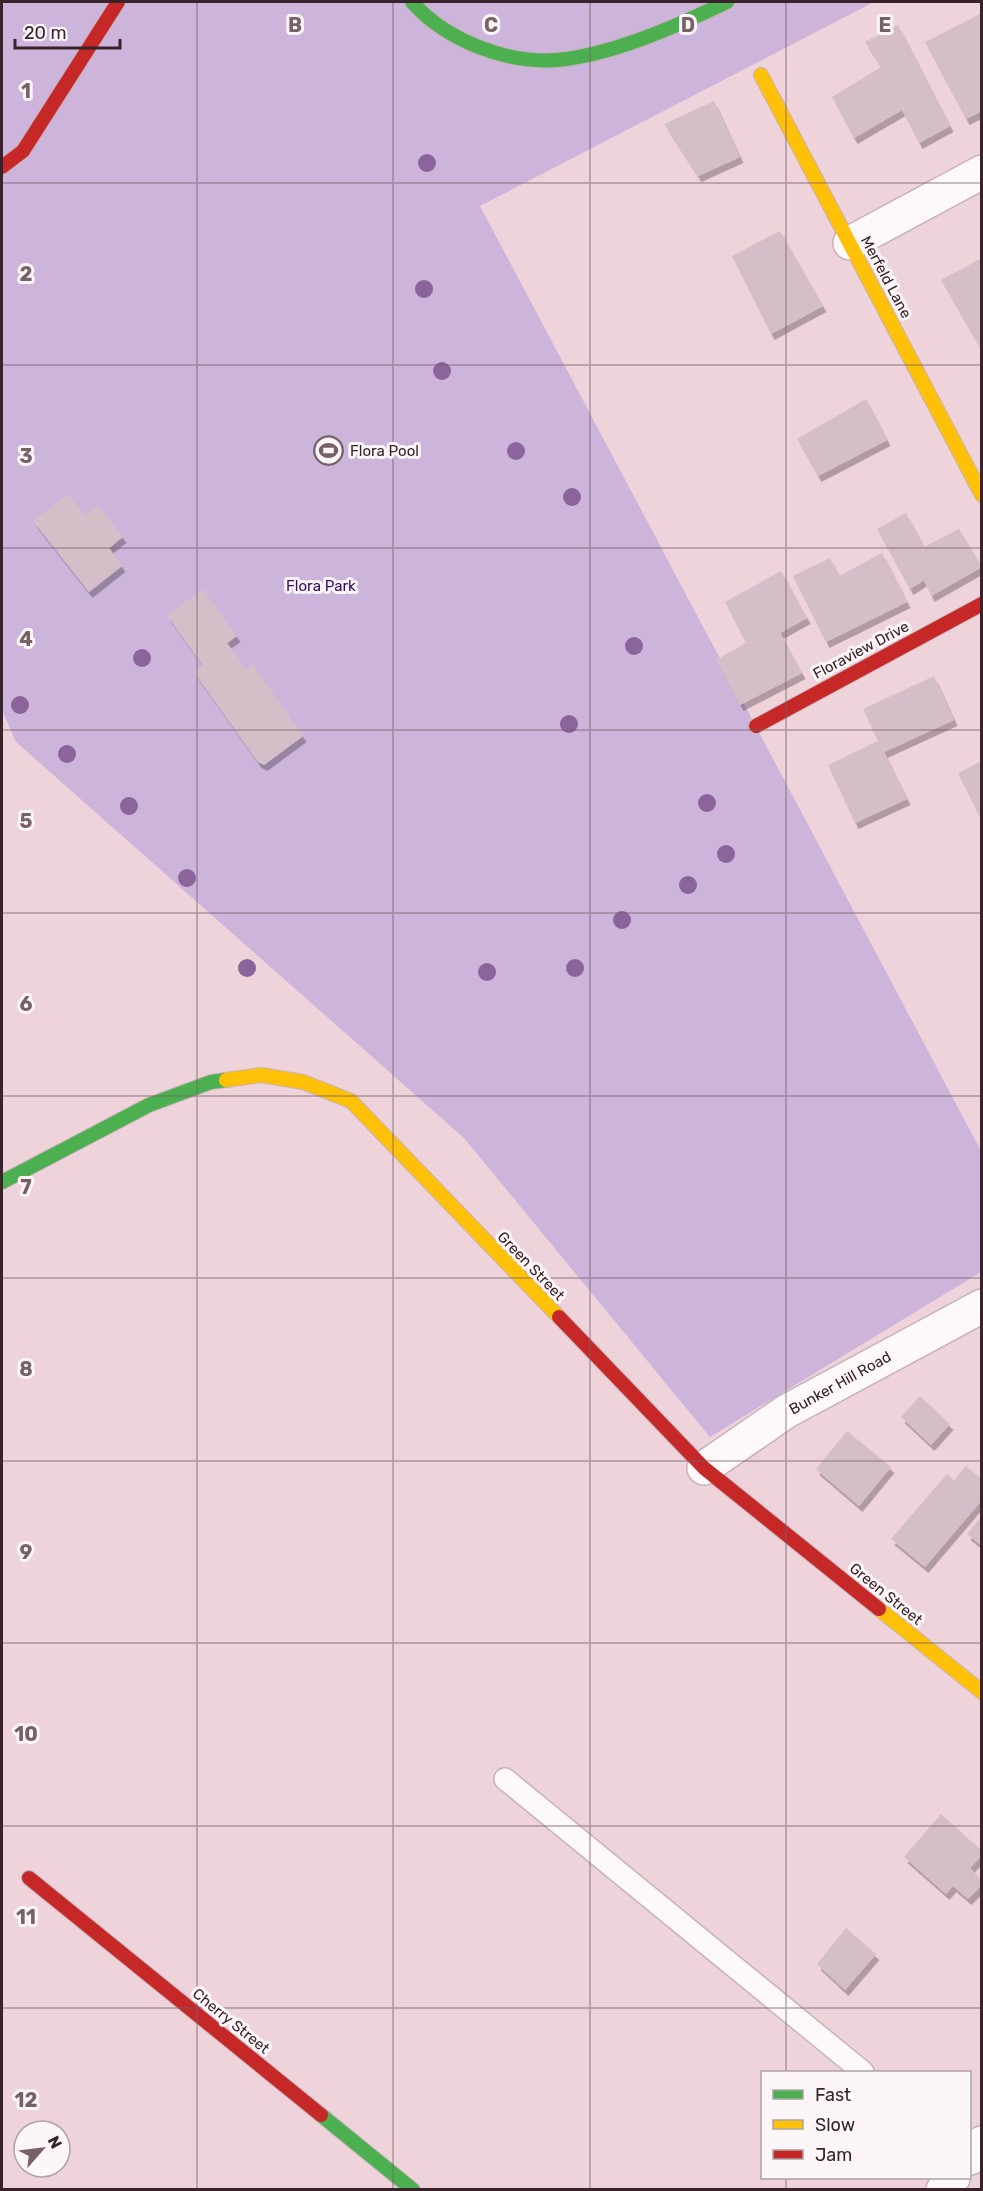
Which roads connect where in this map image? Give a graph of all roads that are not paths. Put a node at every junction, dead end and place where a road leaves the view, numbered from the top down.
1 (118, 2) edge
2 (412, 2) edge
3 (728, 2) edge
4 (761, 75) dead end
5 (2, 167) edge
6 (981, 172) edge
7 (850, 243) junction
8 (981, 495) edge
9 (981, 604) edge
10 (756, 726) dead end
11 (2, 1182) edge
12 (981, 1306) edge
13 (704, 1468) junction
14 (981, 1692) edge
15 (505, 1779) dead end
16 (29, 1878) dead end
17 (861, 2071) edge
18 (981, 2143) edge
19 (971, 2156) edge
20 (413, 2190) edge

1 - 5 street
2 - 3 street
4 - 7 street, Merfeld Lane
6 - 7 street
7 - 8 street, Merfeld Lane
9 - 10 street, Floraview Drive
11 - 13 street, Green Street
12 - 13 street, Bunker Hill Road
13 - 14 street, Green Street
15 - 17 lane
16 - 20 street, Cherry Street
18 - 19 street

